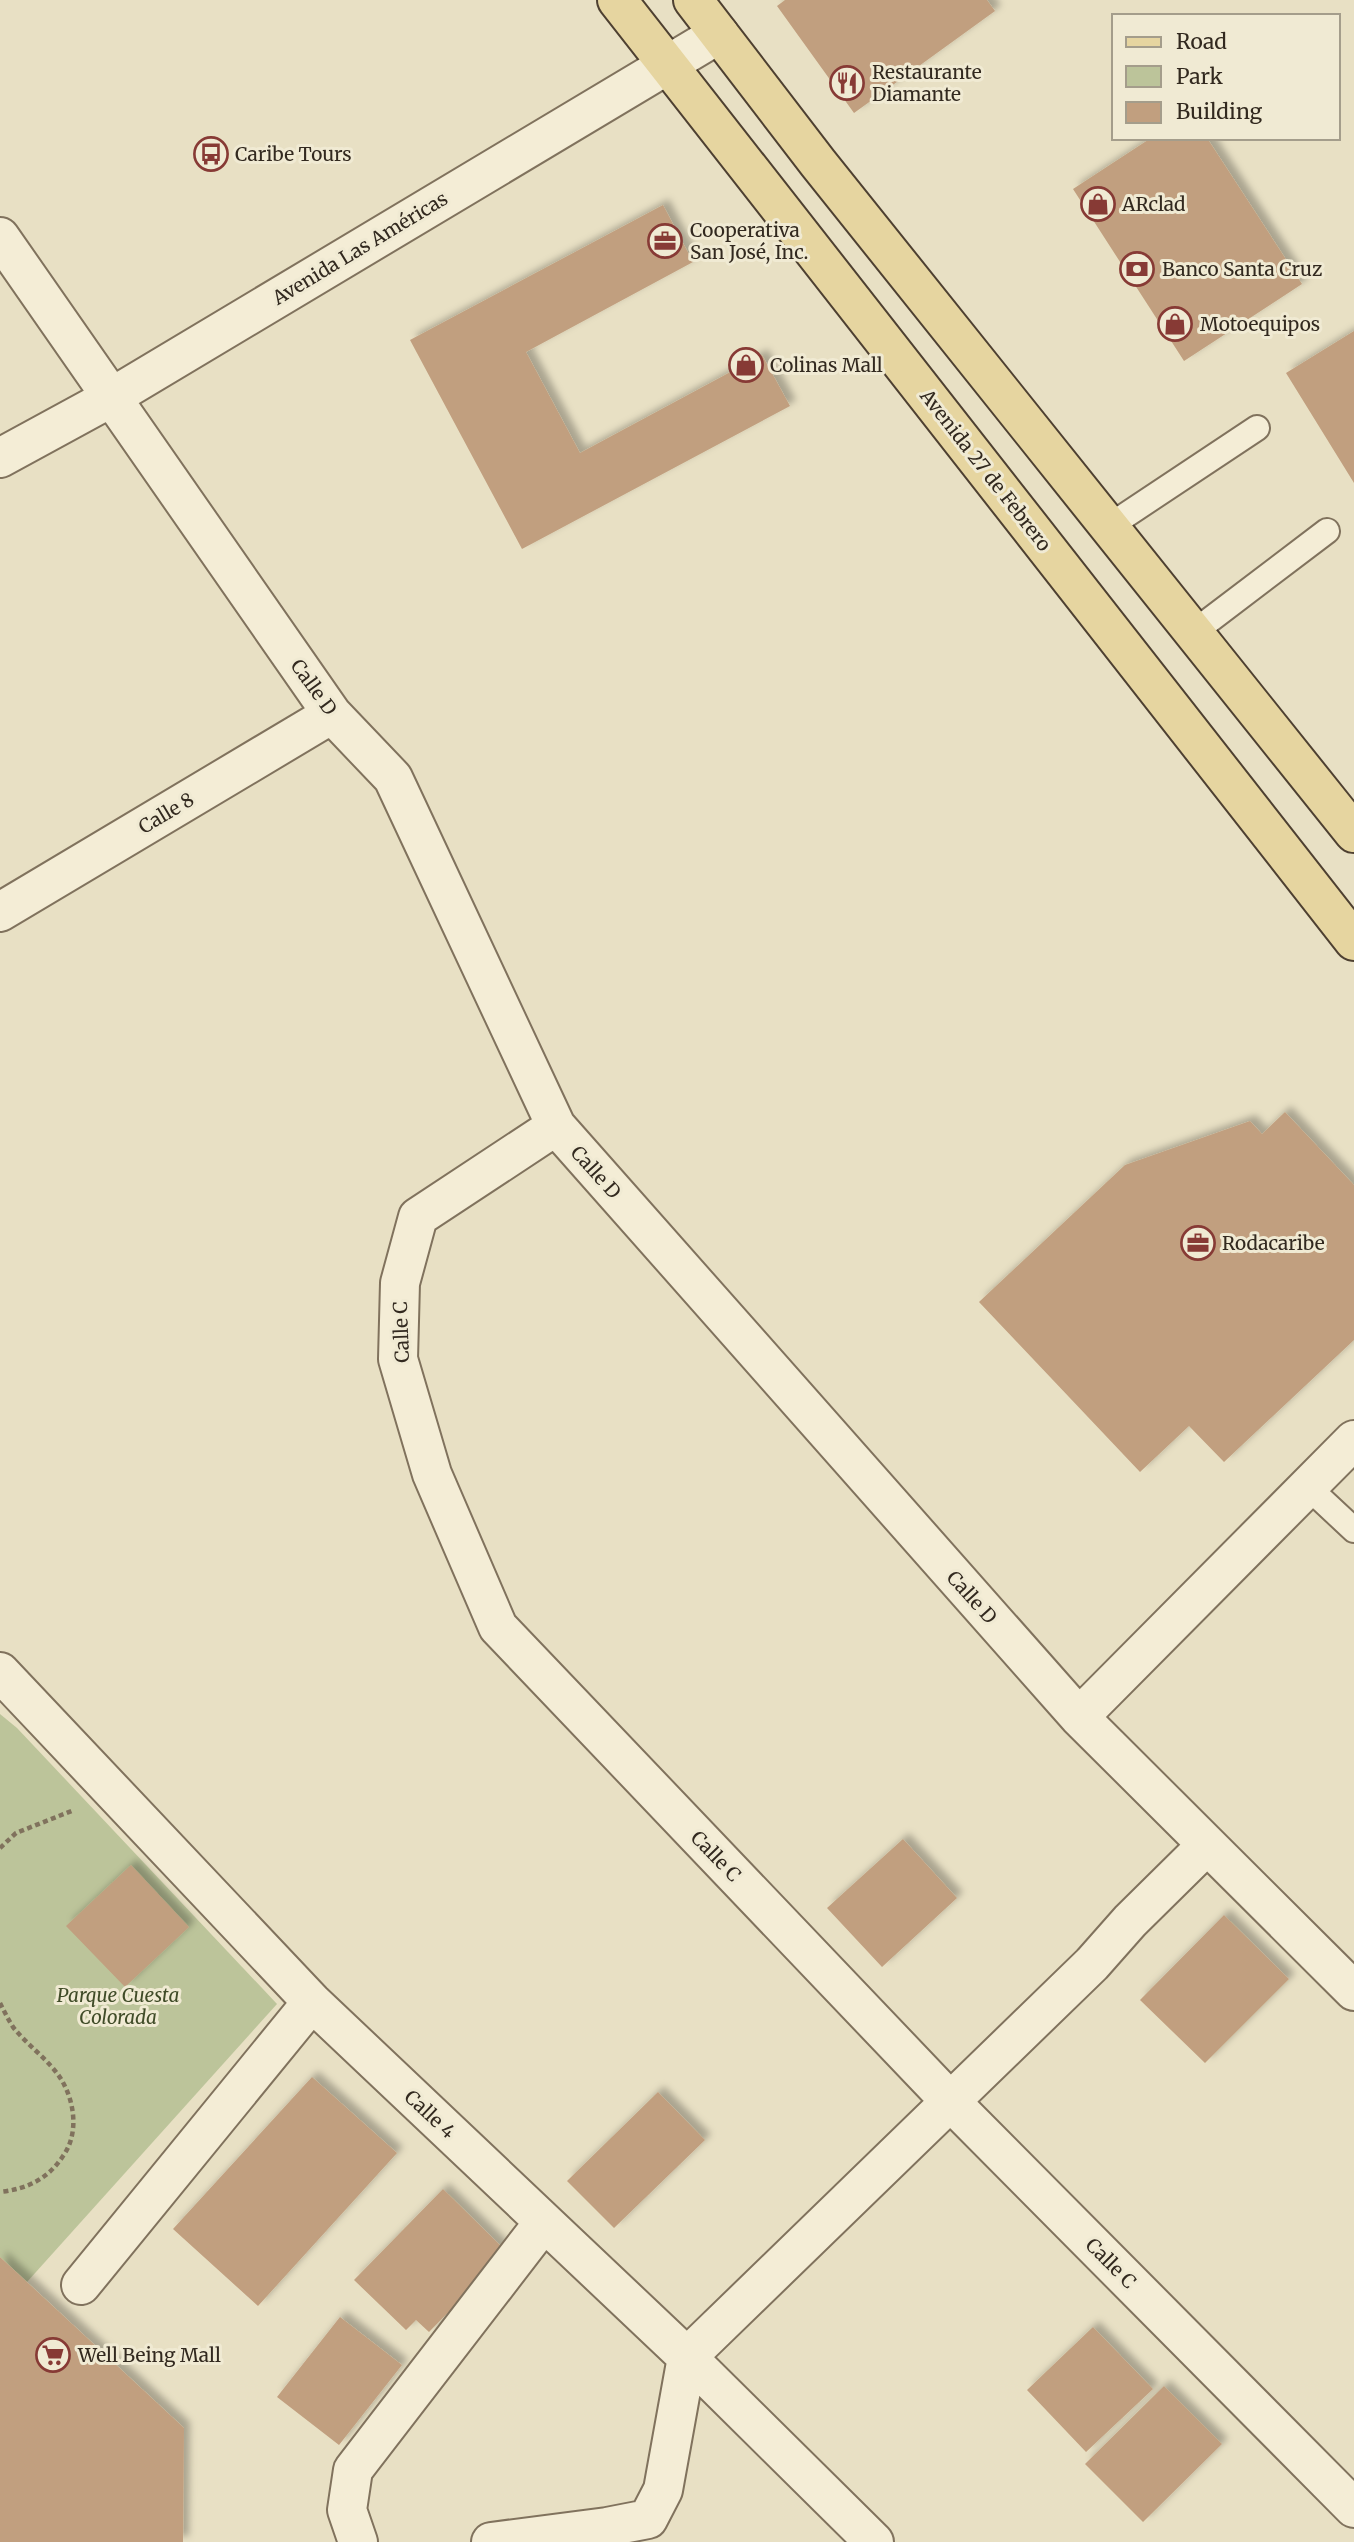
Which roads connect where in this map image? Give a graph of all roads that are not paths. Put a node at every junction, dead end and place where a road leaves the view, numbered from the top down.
1 (617, 0) edge
2 (693, 0) edge
3 (719, 34) junction
4 (666, 65) junction
5 (0, 237) edge
6 (112, 397) junction
7 (1257, 428) dead end
8 (0, 458) edge
9 (1108, 527) junction
10 (1327, 531) dead end
11 (1194, 632) junction
12 (332, 714) junction
13 (1354, 833) edge
14 (0, 912) edge
15 (1354, 941) edge
16 (556, 1126) junction
17 (1354, 1440) edge
18 (1308, 1487) junction
19 (1354, 1530) edge
20 (0, 1672) edge
21 (1079, 1717) junction
22 (1206, 1846) junction
23 (1354, 1991) edge
24 (312, 2002) junction
25 (950, 2101) junction
26 (544, 2222) junction
27 (80, 2285) dead end
28 (687, 2357) junction
29 (1354, 2508) edge
30 (358, 2542) edge
31 (491, 2542) edge
32 (874, 2542) edge

1 - 4 main road, Avenida 27 de Febrero
2 - 3 main road
3 - 4 street, Avenida Las Américas
3 - 9 main road
4 - 6 street, Avenida Las Américas
4 - 15 main road, Avenida 27 de Febrero
5 - 6 street, Calle D
6 - 8 street, Avenida Las Américas
6 - 12 street, Calle D
7 - 9 lane
9 - 11 main road
10 - 11 lane
11 - 13 main road
12 - 14 street, Calle 8
12 - 16 street, Calle D
16 - 21 street, Calle D
16 - 25 street, Calle C
17 - 18 street
18 - 19 lane
18 - 21 street
20 - 24 street, Calle 4
21 - 22 street, Calle D
22 - 23 street, Calle D
22 - 25 street
24 - 26 street, Calle 4
24 - 27 street
25 - 28 street
25 - 29 street, Calle C
26 - 28 street, Calle 4
26 - 30 street
28 - 31 street
28 - 32 street, Calle 4

